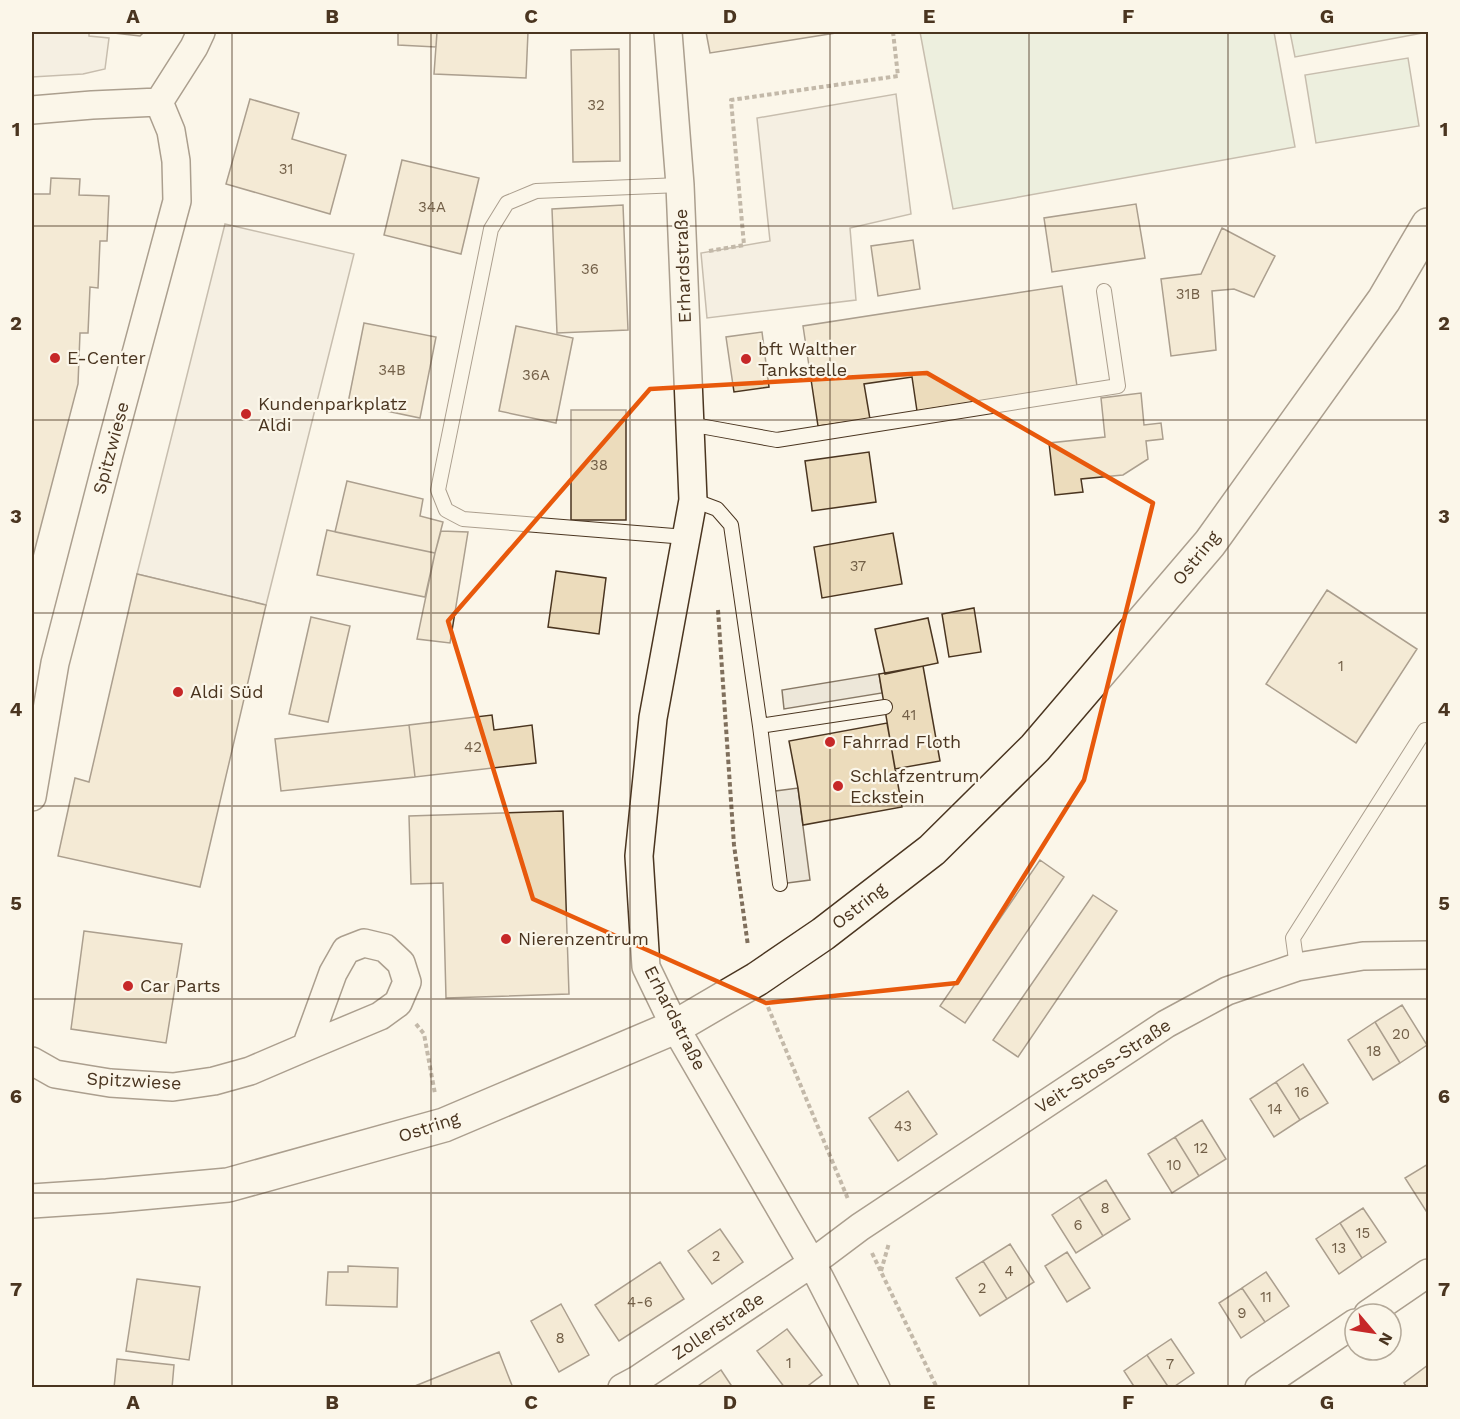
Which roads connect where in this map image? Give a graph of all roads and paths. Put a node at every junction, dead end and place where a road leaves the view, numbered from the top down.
1 (201, 32) edge
2 (668, 32) edge
3 (892, 32) edge
4 (159, 102) junction
5 (32, 110) edge
6 (680, 185) junction
7 (1428, 225) edge
8 (683, 256) junction
9 (1104, 291) dead end
10 (689, 424) junction
11 (693, 500) junction
12 (686, 537) junction
13 (885, 707) dead end
14 (760, 726) junction
15 (1425, 730) dead end
16 (32, 797) edge
17 (780, 884) dead end
18 (1428, 955) edge
19 (1297, 967) junction
20 (398, 1003) junction
21 (675, 1027) junction
22 (306, 1047) junction
23 (32, 1061) edge
24 (436, 1095) dead end
25 (32, 1201) edge
26 (812, 1263) junction
27 (1428, 1273) edge
28 (1386, 1302) edge
29 (1343, 1331) edge
30 (622, 1388) edge
31 (876, 1388) edge
32 (1259, 1388) edge

1 - 4 street
2 - 6 street, Erhardstraße
3 - 8 path
4 - 5 street
4 - 16 street, Spitzwiese
6 - 8 street, Erhardstraße
6 - 12 lane
7 - 21 main road, Ostring
8 - 10 street, Erhardstraße
9 - 10 lane
10 - 11 street, Erhardstraße
11 - 12 street, Erhardstraße
11 - 14 lane
12 - 21 street, Erhardstraße
13 - 14 lane
14 - 17 lane
15 - 19 lane
18 - 19 street, Veit-Stoss-Straße
19 - 26 street, Veit-Stoss-Straße
20 - 22 street, Spitzwiese
20 - 22 street
20 - 24 path
21 - 25 main road, Ostring
21 - 26 street, Erhardstraße
22 - 23 street, Spitzwiese
26 - 30 street, Zollerstraße
26 - 31 street, Erhardstraße
27 - 28 street
29 - 32 street

